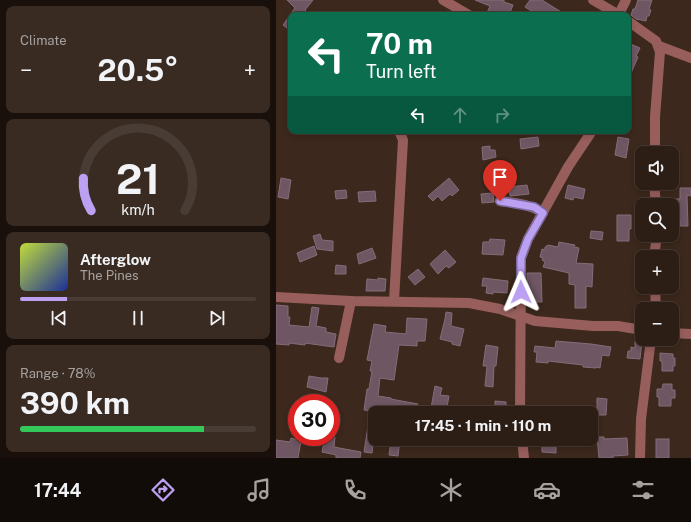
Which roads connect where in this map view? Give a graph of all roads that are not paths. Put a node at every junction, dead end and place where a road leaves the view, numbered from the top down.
1 (443, 0) edge
2 (593, 0) edge
3 (626, 0) edge
4 (464, 12) edge
5 (614, 12) edge
6 (620, 12) edge
7 (631, 23) edge
8 (659, 46) junction
9 (691, 58) edge
10 (400, 134) edge
11 (590, 134) edge
12 (655, 146) edge
13 (500, 201) dead end
14 (543, 213) junction
15 (276, 297) edge
16 (351, 301) junction
17 (394, 301) junction
18 (521, 317) junction
19 (635, 329) edge
20 (679, 333) edge
21 (691, 334) edge
22 (650, 346) edge
23 (339, 358) dead end
24 (520, 406) edge
25 (523, 446) edge
26 (524, 458) edge
27 (640, 458) edge

1 - 4 street
2 - 5 street
3 - 6 street
7 - 8 street
8 - 9 street
8 - 12 street
10 - 17 street
11 - 14 street
13 - 14 street
14 - 18 street
15 - 16 street
16 - 17 street
16 - 23 street
17 - 18 street
18 - 19 street
18 - 24 street
20 - 21 street
22 - 27 street
25 - 26 street

